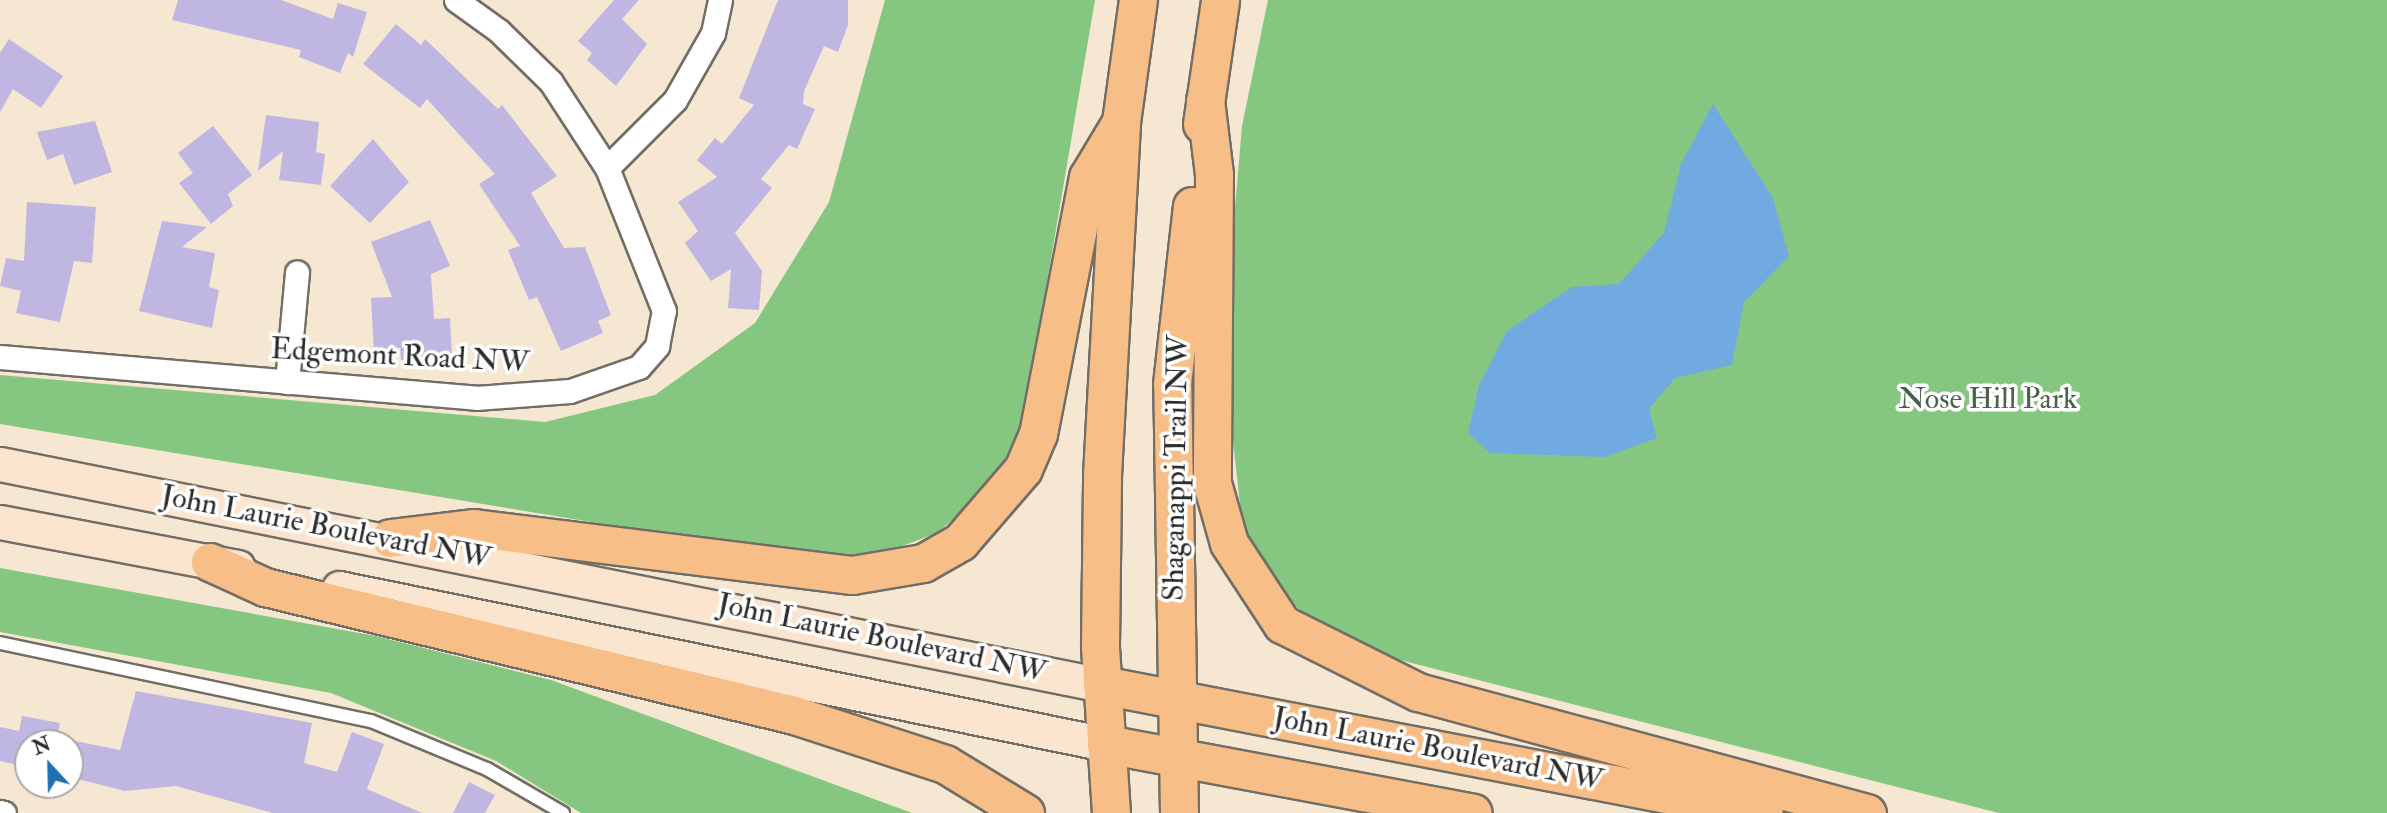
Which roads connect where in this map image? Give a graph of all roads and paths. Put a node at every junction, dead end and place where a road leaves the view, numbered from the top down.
1 (456, 0) edge
2 (720, 0) edge
3 (1138, 0) edge
4 (1220, 0) edge
5 (1205, 100) junction
6 (1121, 122) junction
7 (607, 168) junction
8 (297, 272) dead end
9 (0, 357) edge
10 (287, 382) junction
11 (0, 464) edge
12 (0, 522) edge
13 (390, 538) junction
14 (210, 562) junction
15 (0, 643) edge
16 (1102, 684) junction
17 (1174, 699) junction
18 (1105, 744) junction
19 (1174, 755) junction
20 (564, 813) edge
21 (1025, 813) edge
22 (1111, 813) edge
23 (1179, 813) edge
24 (1473, 813) edge
25 (1764, 813) edge
26 (1867, 813) edge

1 - 7 street, Edgemont Road NW
2 - 7 street
3 - 6 main road
4 - 5 main road, Shaganappi Trail NW
5 - 17 main road, Shaganappi Trail NW
5 - 26 main road
6 - 13 main road
6 - 16 main road
7 - 10 street, Edgemont Road NW
8 - 10 street
9 - 10 street, Edgemont Road NW
11 - 13 main road, John Laurie Boulevard NW
12 - 14 main road, John Laurie Boulevard NW
13 - 16 main road, John Laurie Boulevard NW
14 - 18 main road, John Laurie Boulevard NW
14 - 21 main road
15 - 20 lane
16 - 17 main road, John Laurie Boulevard NW
16 - 18 main road
17 - 19 main road, Shaganappi Trail NW
17 - 25 main road, John Laurie Boulevard NW
18 - 19 main road, John Laurie Boulevard NW
18 - 22 main road
19 - 23 main road, Shaganappi Trail NW
19 - 24 main road, John Laurie Boulevard NW

